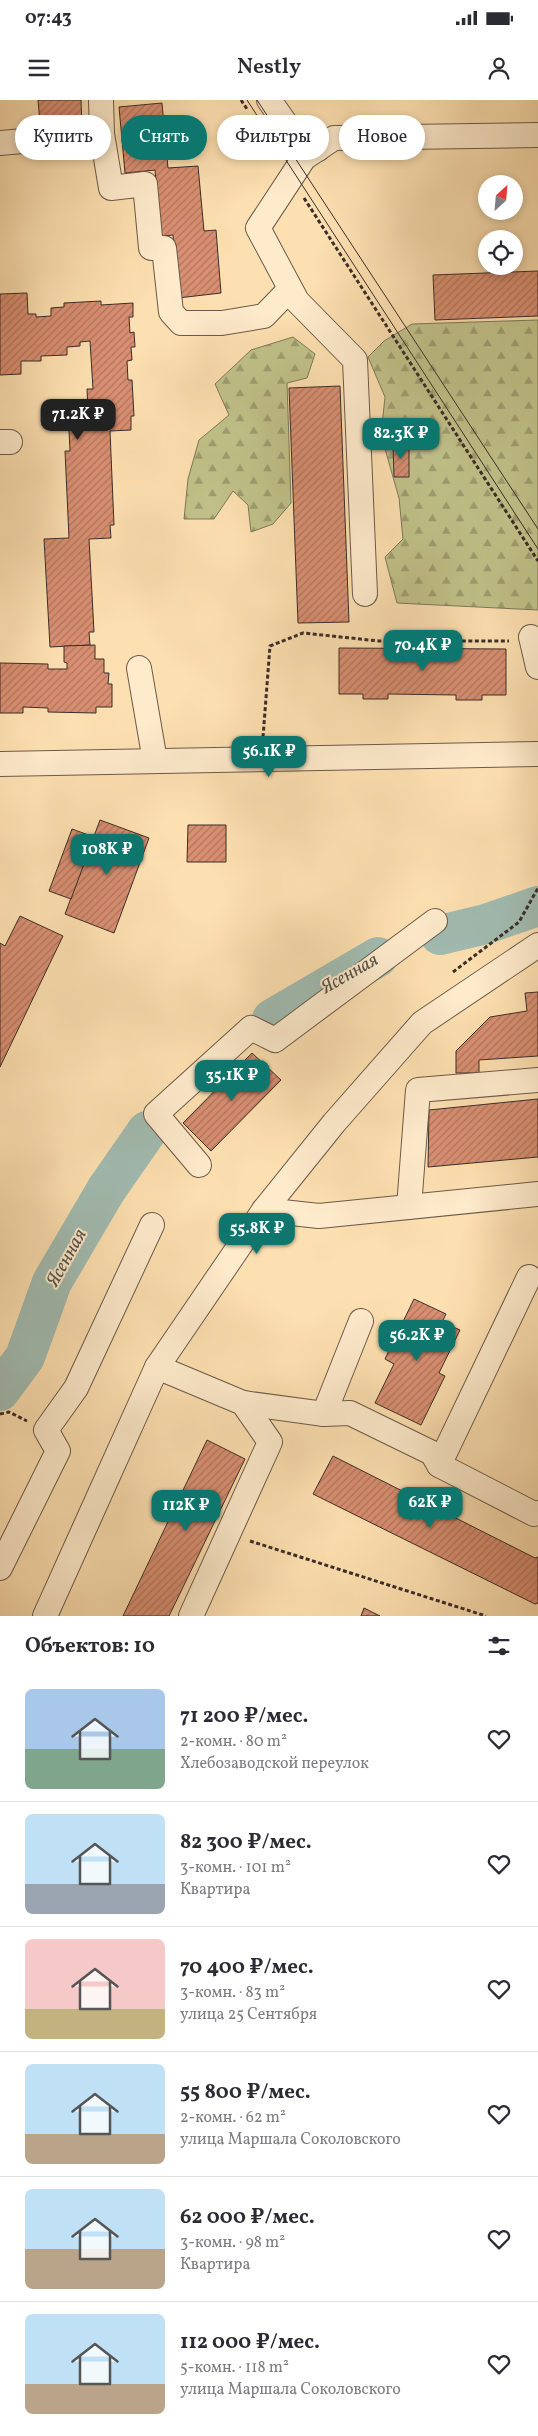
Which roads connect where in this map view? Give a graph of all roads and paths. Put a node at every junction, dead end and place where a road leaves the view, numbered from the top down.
1 (102, 100) edge
2 (241, 100) edge
3 (269, 100) edge
4 (102, 115) edge
5 (251, 115) dead end
6 (280, 115) edge
7 (538, 135) edge
8 (15, 141) edge
9 (329, 141) edge
10 (0, 142) edge
11 (106, 160) edge
12 (279, 160) edge
13 (303, 160) edge
14 (291, 178) junction
15 (290, 289) junction
16 (538, 561) edge
17 (364, 594) dead end
18 (531, 639) joint
19 (538, 667) edge
20 (139, 668) dead end
21 (262, 746) dead end
22 (538, 754) edge
23 (156, 761) junction
24 (0, 764) edge
25 (538, 888) edge
26 (525, 910) dead end
27 (434, 921) dead end
28 (538, 945) edge
29 (538, 1080) edge
30 (199, 1165) dead end
31 (538, 1194) edge
32 (409, 1207) junction
33 (264, 1210) junction
34 (152, 1225) dead end
35 (529, 1278) dead end
36 (361, 1321) dead end
37 (157, 1367) junction
38 (243, 1403) junction
39 (0, 1414) edge
40 (324, 1414) junction
41 (46, 1430) junction
42 (439, 1466) junction
43 (538, 1513) edge
44 (228, 1534) junction
45 (0, 1568) edge
46 (45, 1616) edge
47 (191, 1616) edge
48 (486, 1616) edge

1 - 4 street
2 - 5 path
3 - 6 street
7 - 9 street
8 - 10 street
11 - 15 street
12 - 14 path
13 - 14 street
14 - 15 street
14 - 16 path
15 - 17 street
18 - 19 street
18 - 21 path
20 - 23 street
22 - 23 street
23 - 24 street
25 - 26 path
27 - 30 street
28 - 33 street
29 - 32 street
31 - 32 street
32 - 33 street
33 - 37 street
34 - 41 street
35 - 42 street
36 - 40 street
37 - 38 street
37 - 46 street
38 - 40 street
38 - 44 street
39 - 41 path
40 - 42 street
41 - 45 street
42 - 43 street
44 - 47 street
44 - 48 path

